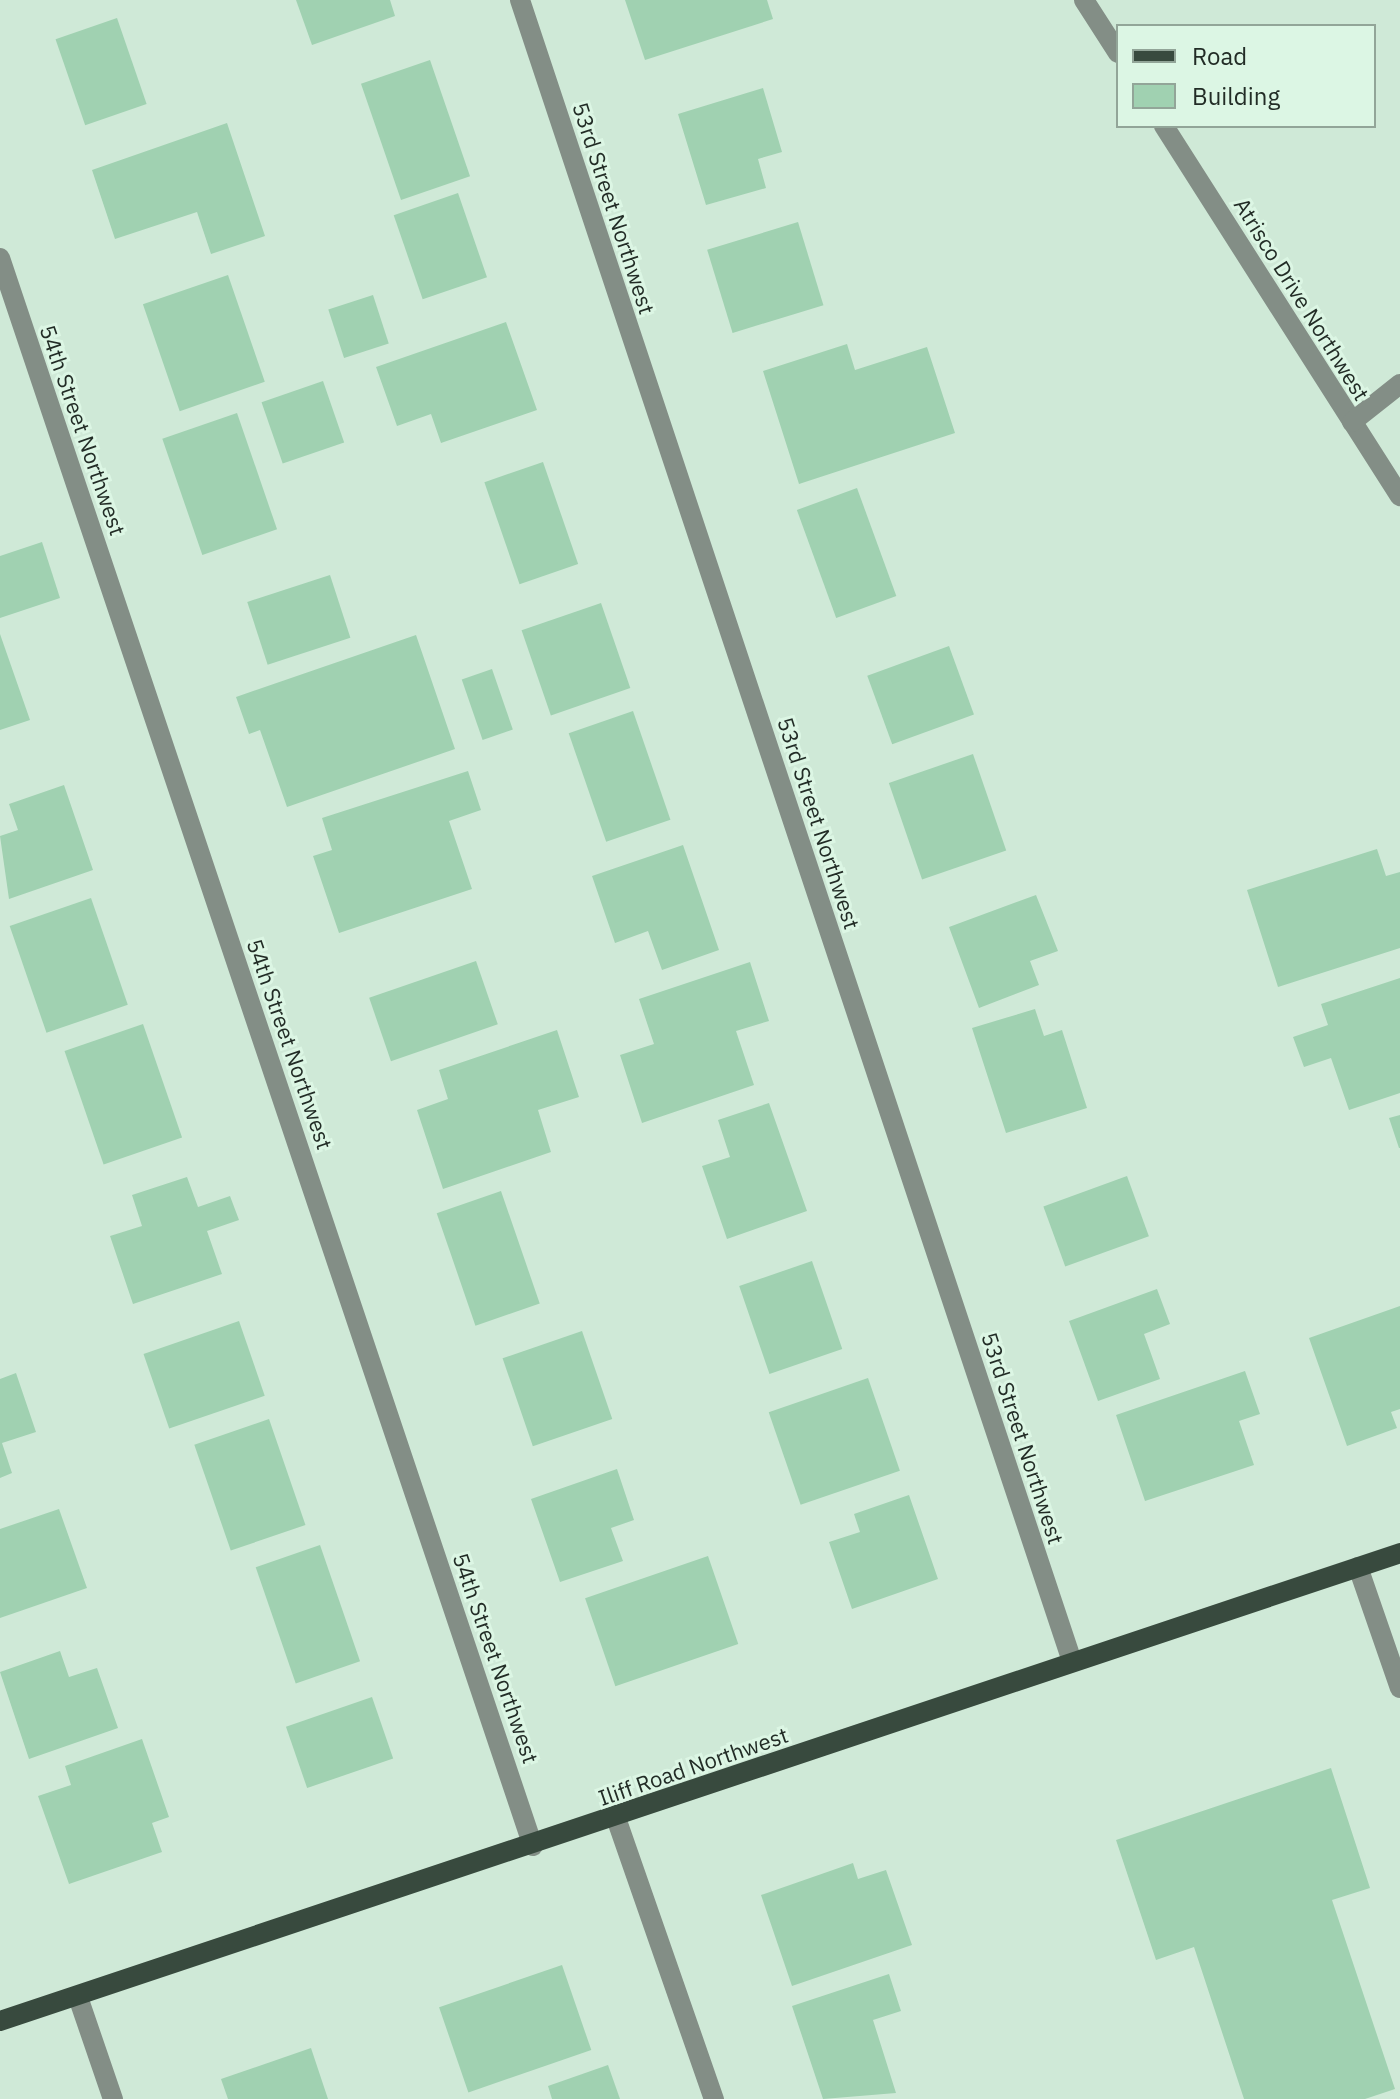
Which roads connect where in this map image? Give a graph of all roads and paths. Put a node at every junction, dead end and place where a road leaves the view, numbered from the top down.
1 (520, 0) edge
2 (1084, 0) edge
3 (1116, 50) edge
4 (1165, 128) edge
5 (0, 258) edge
6 (1400, 384) edge
7 (1352, 422) junction
8 (1400, 496) edge
9 (1400, 1553) edge
10 (1358, 1567) junction
11 (1072, 1661) junction
12 (1400, 1688) edge
13 (616, 1818) junction
14 (533, 1846) junction
15 (78, 1997) junction
16 (0, 2021) edge
17 (113, 2099) edge
18 (714, 2099) edge

1 - 11 street, 53rd Street Northwest
2 - 3 street
4 - 7 street, Atrisco Drive Northwest
5 - 14 street, 54th Street Northwest
6 - 7 street
7 - 8 street, Atrisco Drive Northwest
9 - 10 main road, Iliff Road Northwest
10 - 11 main road, Iliff Road Northwest
10 - 12 street
11 - 13 main road, Iliff Road Northwest
13 - 14 main road, Iliff Road Northwest
13 - 18 street
14 - 15 main road, Iliff Road Northwest
15 - 16 main road, Iliff Road Northwest
15 - 17 street

